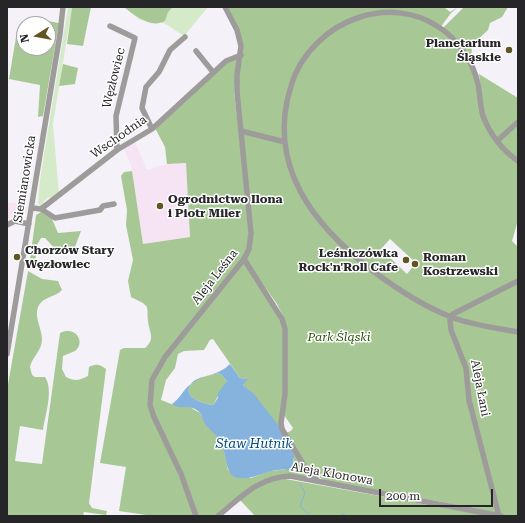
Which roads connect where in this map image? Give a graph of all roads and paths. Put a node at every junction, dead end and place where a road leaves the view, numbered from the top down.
1 (63, 7) edge
2 (225, 7) edge
3 (110, 26) dead end
4 (185, 37) dead end
5 (196, 51) dead end
6 (241, 55) junction
7 (213, 72) junction
8 (518, 122) edge
9 (152, 129) junction
10 (241, 131) junction
11 (497, 141) junction
12 (285, 142) junction
13 (117, 150) junction
14 (518, 161) edge
15 (114, 204) dead end
16 (32, 208) junction
17 (42, 208) junction
18 (29, 224) junction
19 (7, 225) edge
20 (244, 260) junction
21 (518, 280) edge
22 (450, 317) junction
23 (518, 332) edge
24 (7, 354) edge
25 (318, 481) junction
26 (196, 516) edge
27 (218, 516) edge
28 (500, 516) edge

1 - 16 street, Siemianowicka
2 - 6 street, Aleja Leśna
3 - 13 street, Węzłowiec
4 - 9 street
5 - 7 street
6 - 7 street, Wschodnia
6 - 10 street, Aleja Leśna
7 - 9 street, Wschodnia
8 - 11 street
9 - 13 street, Wschodnia
10 - 12 street
10 - 20 street, Aleja Leśna
11 - 12 street
11 - 14 street
12 - 22 street
13 - 17 street, Wschodnia
15 - 17 street
16 - 17 street
16 - 18 street, Siemianowicka
18 - 19 street
18 - 24 street, Siemianowicka
20 - 25 street
20 - 26 street, Aleja Leśna
21 - 22 street
22 - 23 street
22 - 28 street, Aleja Łani
25 - 27 street, Aleja Klonowa
25 - 28 street, Aleja Klonowa

